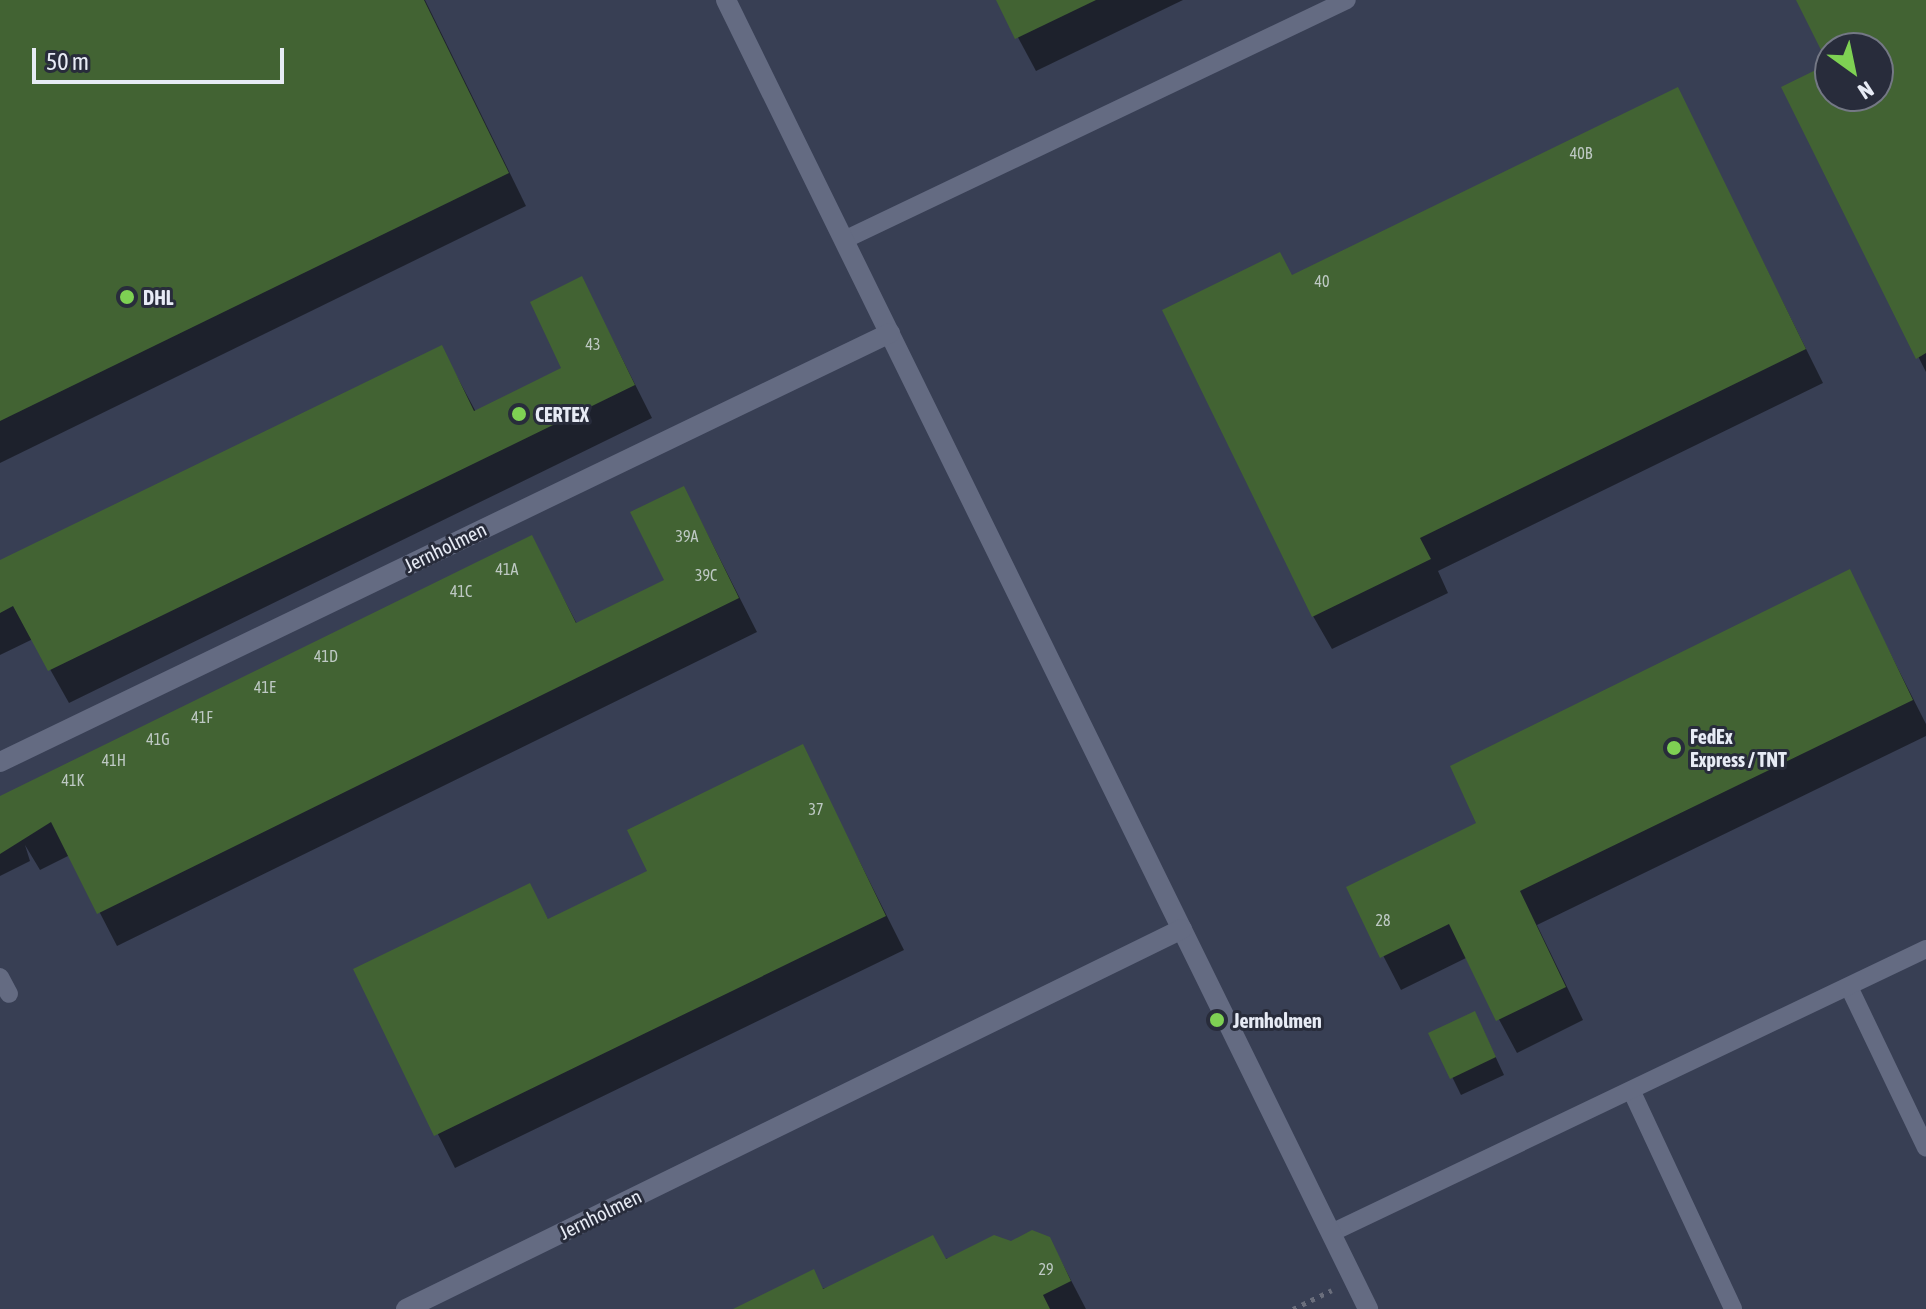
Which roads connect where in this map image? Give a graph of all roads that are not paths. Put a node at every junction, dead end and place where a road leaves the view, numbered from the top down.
1 (726, 0) edge
2 (1347, 0) edge
3 (844, 240) junction
4 (890, 333) junction
5 (0, 762) edge
6 (1182, 929) junction
7 (1926, 949) edge
8 (1849, 987) junction
9 (1632, 1092) junction
10 (1926, 1148) edge
11 (1331, 1233) junction
12 (406, 1309) edge
13 (1368, 1309) edge
14 (1733, 1309) edge

1 - 3 street
2 - 3 lane
3 - 4 street
4 - 5 street, Jernholmen
4 - 6 street
6 - 11 street
6 - 12 street, Jernholmen
7 - 8 lane
8 - 9 lane
8 - 10 lane
9 - 11 lane
9 - 14 lane
11 - 13 street

